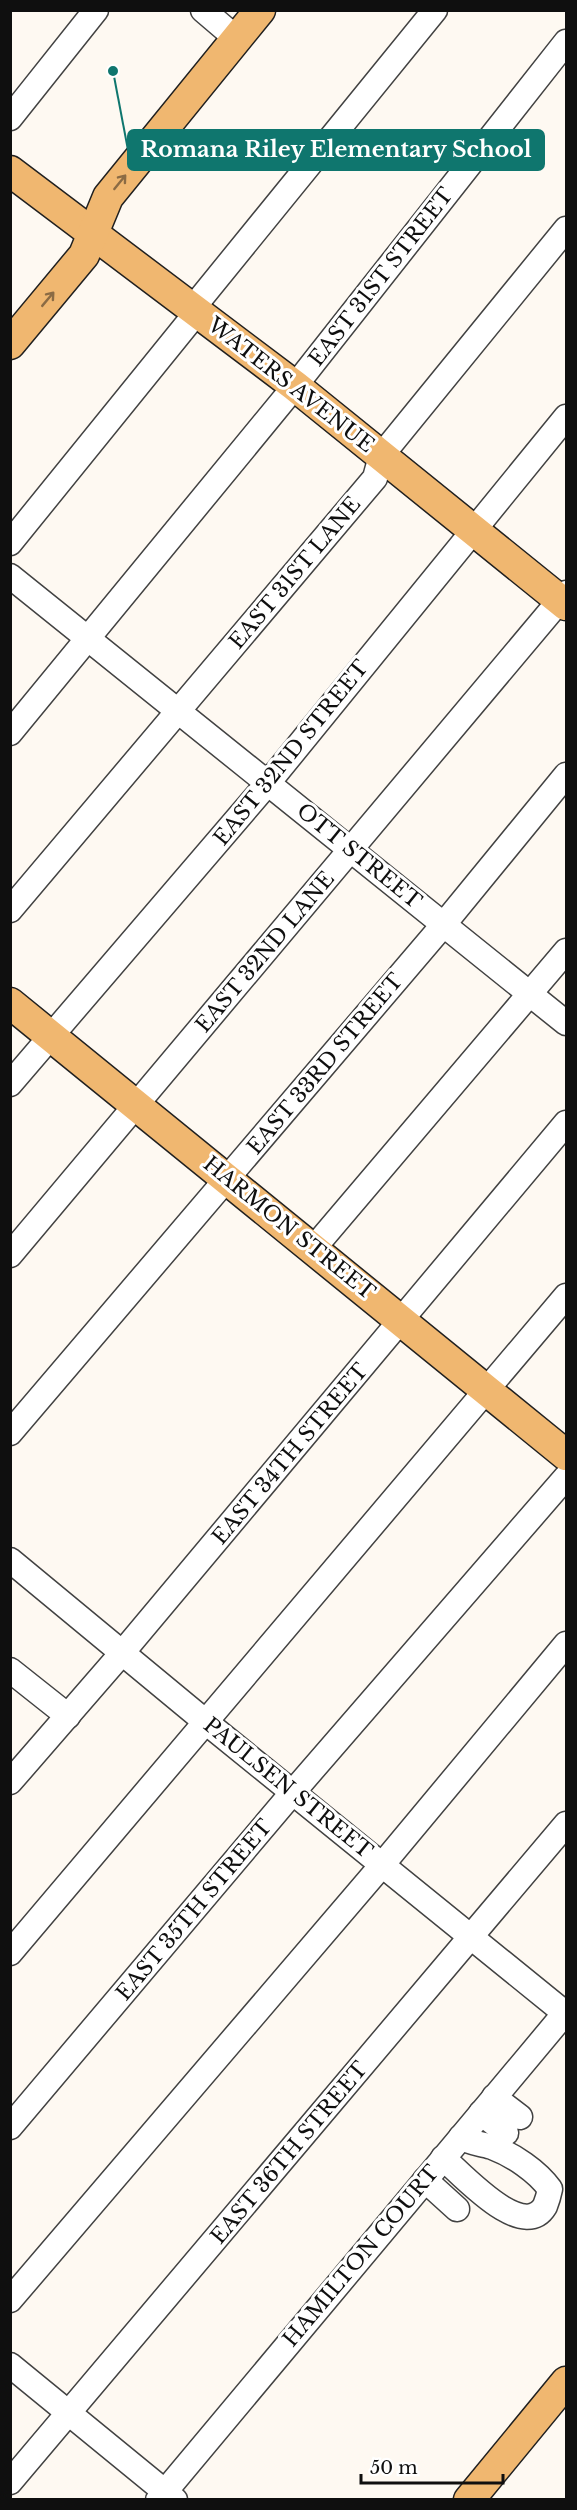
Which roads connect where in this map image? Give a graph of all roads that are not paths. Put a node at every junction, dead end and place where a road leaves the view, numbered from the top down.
1 (96, 10) edge
2 (203, 10) edge
3 (260, 10) edge
4 (435, 10) edge
5 (237, 39) junction
6 (567, 42) edge
7 (10, 118) edge
8 (10, 171) edge
9 (567, 229) edge
10 (92, 233) junction
11 (194, 310) junction
12 (10, 344) edge
13 (295, 386) junction
14 (567, 417) edge
15 (381, 456) junction
16 (474, 529) junction
17 (10, 543) edge
18 (10, 576) edge
19 (565, 599) edge
20 (89, 639) junction
21 (178, 712) junction
22 (10, 733) edge
23 (567, 775) edge
24 (268, 783) junction
25 (351, 850) junction
26 (10, 910) edge
27 (444, 924) junction
28 (567, 951) edge
29 (530, 995) junction
30 (10, 1003) edge
31 (567, 1023) edge
32 (52, 1036) junction
33 (10, 1084) edge
34 (137, 1104) junction
35 (567, 1123) edge
36 (228, 1178) junction
37 (313, 1249) junction
38 (10, 1255) edge
39 (567, 1296) edge
40 (402, 1321) junction
41 (487, 1390) junction
42 (10, 1434) edge
43 (567, 1455) edge
44 (567, 1477) edge
45 (10, 1560) edge
46 (567, 1644) edge
47 (122, 1653) junction
48 (10, 1670) edge
49 (68, 1716) junction
50 (207, 1723) junction
51 (10, 1782) edge
52 (293, 1792) junction
53 (567, 1824) edge
54 (382, 1865) junction
55 (471, 1937) junction
56 (10, 1953) edge
57 (566, 2013) edge
58 (488, 2105) junction
59 (513, 2125) dead end
60 (10, 2127) edge
61 (461, 2137) junction
62 (443, 2158) junction
63 (425, 2180) junction
64 (457, 2209) dead end
65 (10, 2300) edge
66 (10, 2365) edge
67 (567, 2382) edge
68 (69, 2413) junction
69 (10, 2482) edge
70 (166, 2497) edge
71 (469, 2499) edge

1 - 7 street
2 - 5 street
3 - 5 main road
4 - 11 street
10 -> 5 main road
6 - 13 street, EAST 31ST STREET
8 - 10 main road, WATERS AVENUE
9 - 15 street, EAST 31ST LANE
10 - 11 main road, WATERS AVENUE
12 -> 10 main road
11 - 13 main road, WATERS AVENUE
11 - 17 street
13 - 15 main road, WATERS AVENUE
13 - 20 street, EAST 31ST STREET
14 - 16 street, EAST 32ND STREET
15 - 16 main road, WATERS AVENUE
15 - 21 street, EAST 31ST LANE
16 - 19 main road, WATERS AVENUE
16 - 24 street, EAST 32ND STREET
18 - 20 street, OTT STREET
19 - 25 street, EAST 32ND LANE
20 - 21 street, OTT STREET
20 - 22 street, EAST 31ST STREET
21 - 24 street, OTT STREET
21 - 26 street, EAST 31ST LANE
23 - 27 street, EAST 33RD STREET
24 - 25 street, OTT STREET
24 - 32 street, EAST 32ND STREET
25 - 27 street, OTT STREET
25 - 34 street, EAST 32ND LANE
27 - 29 street, OTT STREET
27 - 36 street, EAST 33RD STREET
28 - 29 street
29 - 31 street, OTT STREET
29 - 37 street
30 - 32 main road, HARMON STREET
32 - 33 street, EAST 32ND STREET
32 - 34 main road, HARMON STREET
34 - 36 main road, HARMON STREET
34 - 38 street, EAST 32ND LANE
35 - 40 street, EAST 34TH STREET
36 - 37 main road, HARMON STREET
36 - 42 street, EAST 33RD STREET
37 - 40 main road, HARMON STREET
39 - 41 street
40 - 41 main road, HARMON STREET
40 - 47 street, EAST 34TH STREET
41 - 43 main road, HARMON STREET
41 - 50 street
44 - 52 street, EAST 35TH STREET
45 - 47 street, PAULSEN STREET
46 - 54 street
47 - 49 street, EAST 34TH STREET
47 - 50 street, PAULSEN STREET
48 - 49 street
49 - 51 street, EAST 34TH STREET
50 - 52 street, PAULSEN STREET
50 - 56 street
52 - 54 street, PAULSEN STREET
52 - 60 street, EAST 35TH STREET
53 - 55 street, EAST 36TH STREET
54 - 55 street, PAULSEN STREET
54 - 65 street
55 - 57 street, PAULSEN STREET
55 - 68 street, EAST 36TH STREET
57 - 58 street, HAMILTON COURT
58 - 59 street
58 - 61 street, HAMILTON COURT
61 - 62 street, HAMILTON COURT
61 - 62 street
62 - 63 street, HAMILTON COURT
63 - 64 street
63 - 70 street, HAMILTON COURT
66 - 68 street
67 - 71 main road
68 - 69 street, EAST 36TH STREET
68 - 70 street

